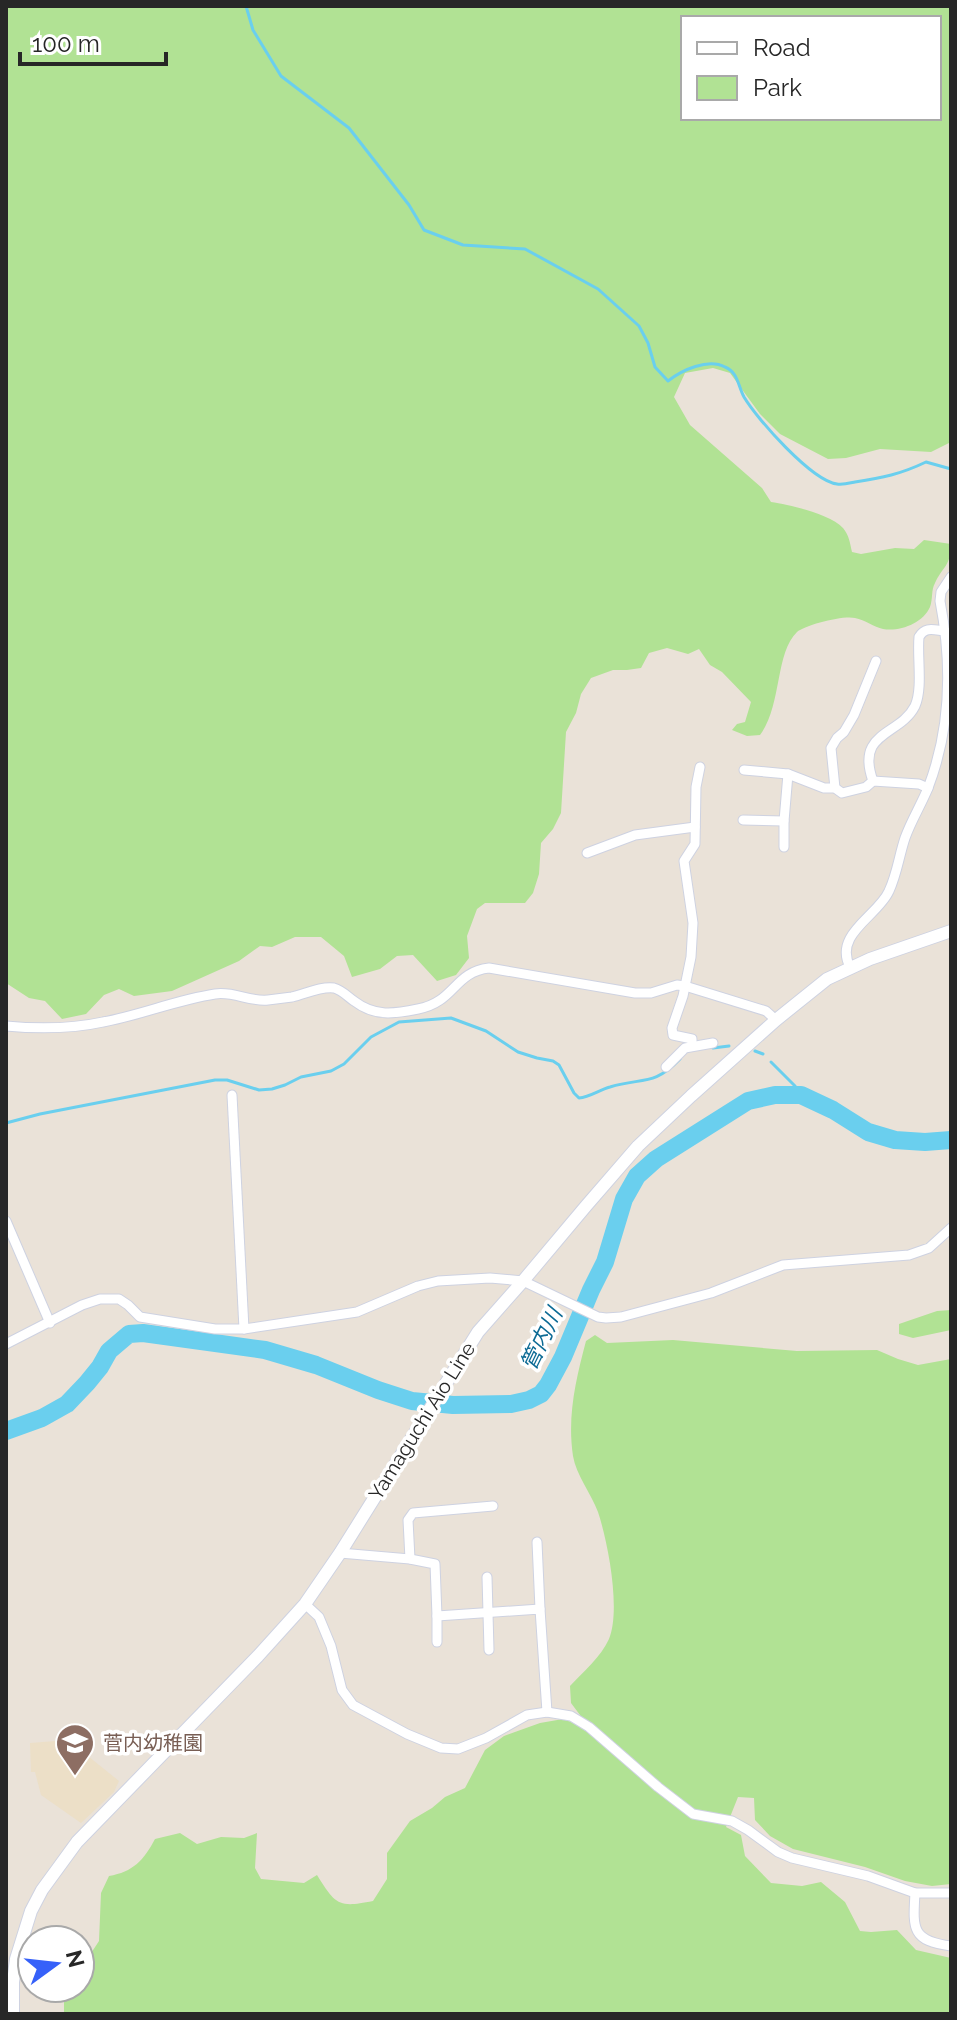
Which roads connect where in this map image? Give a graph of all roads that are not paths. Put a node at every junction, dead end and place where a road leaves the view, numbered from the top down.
1 (951, 577) edge
2 (947, 617) edge
3 (945, 631) junction
4 (876, 661) dead end
5 (946, 742) edge
6 (700, 767) dead end
7 (744, 770) dead end
8 (788, 774) junction
9 (873, 781) junction
10 (835, 788) junction
11 (928, 788) junction
12 (743, 820) dead end
13 (784, 821) junction
14 (695, 827) junction
15 (784, 847) dead end
16 (587, 853) dead end
17 (951, 931) edge
18 (850, 967) junction
19 (685, 986) junction
20 (776, 1020) junction
21 (6, 1026) edge
22 (713, 1043) dead end
23 (692, 1046) junction
24 (666, 1067) dead end
25 (232, 1095) dead end
26 (6, 1221) edge
27 (951, 1228) edge
28 (523, 1281) junction
29 (50, 1323) junction
30 (244, 1329) junction
31 (6, 1344) edge
32 (493, 1506) dead end
33 (537, 1542) dead end
34 (340, 1553) junction
35 (410, 1559) junction
36 (487, 1577) dead end
37 (305, 1604) junction
38 (540, 1609) junction
39 (488, 1612) junction
40 (437, 1616) junction
41 (437, 1642) dead end
42 (489, 1650) dead end
43 (547, 1712) junction
44 (915, 1893) junction
45 (951, 1893) edge
46 (951, 1946) edge
47 (13, 2014) edge

1 - 2 street
2 - 3 street
3 - 5 street
3 - 9 street
4 - 10 street
5 - 11 street
6 - 14 street
7 - 8 street
8 - 10 street
8 - 13 street
9 - 10 street
9 - 11 street
11 - 18 street
12 - 13 street
13 - 15 street
14 - 16 street
14 - 19 street
17 - 18 main road, Yamaguchi Aio Line
18 - 20 main road, Yamaguchi Aio Line
19 - 20 street
19 - 21 street
19 - 23 street
20 - 28 main road, Yamaguchi Aio Line
22 - 23 street
23 - 24 street
25 - 30 street
26 - 29 street
27 - 28 street
28 - 30 street
28 - 34 main road, Yamaguchi Aio Line
29 - 30 street
29 - 31 street
32 - 35 street
33 - 38 street
34 - 35 street
34 - 37 main road, Yamaguchi Aio Line
35 - 40 street
36 - 39 street
37 - 43 street
37 - 47 main road, Yamaguchi Aio Line
38 - 39 street
38 - 43 street
39 - 40 street
39 - 42 street
40 - 41 street
43 - 44 street
44 - 45 street
44 - 46 street

